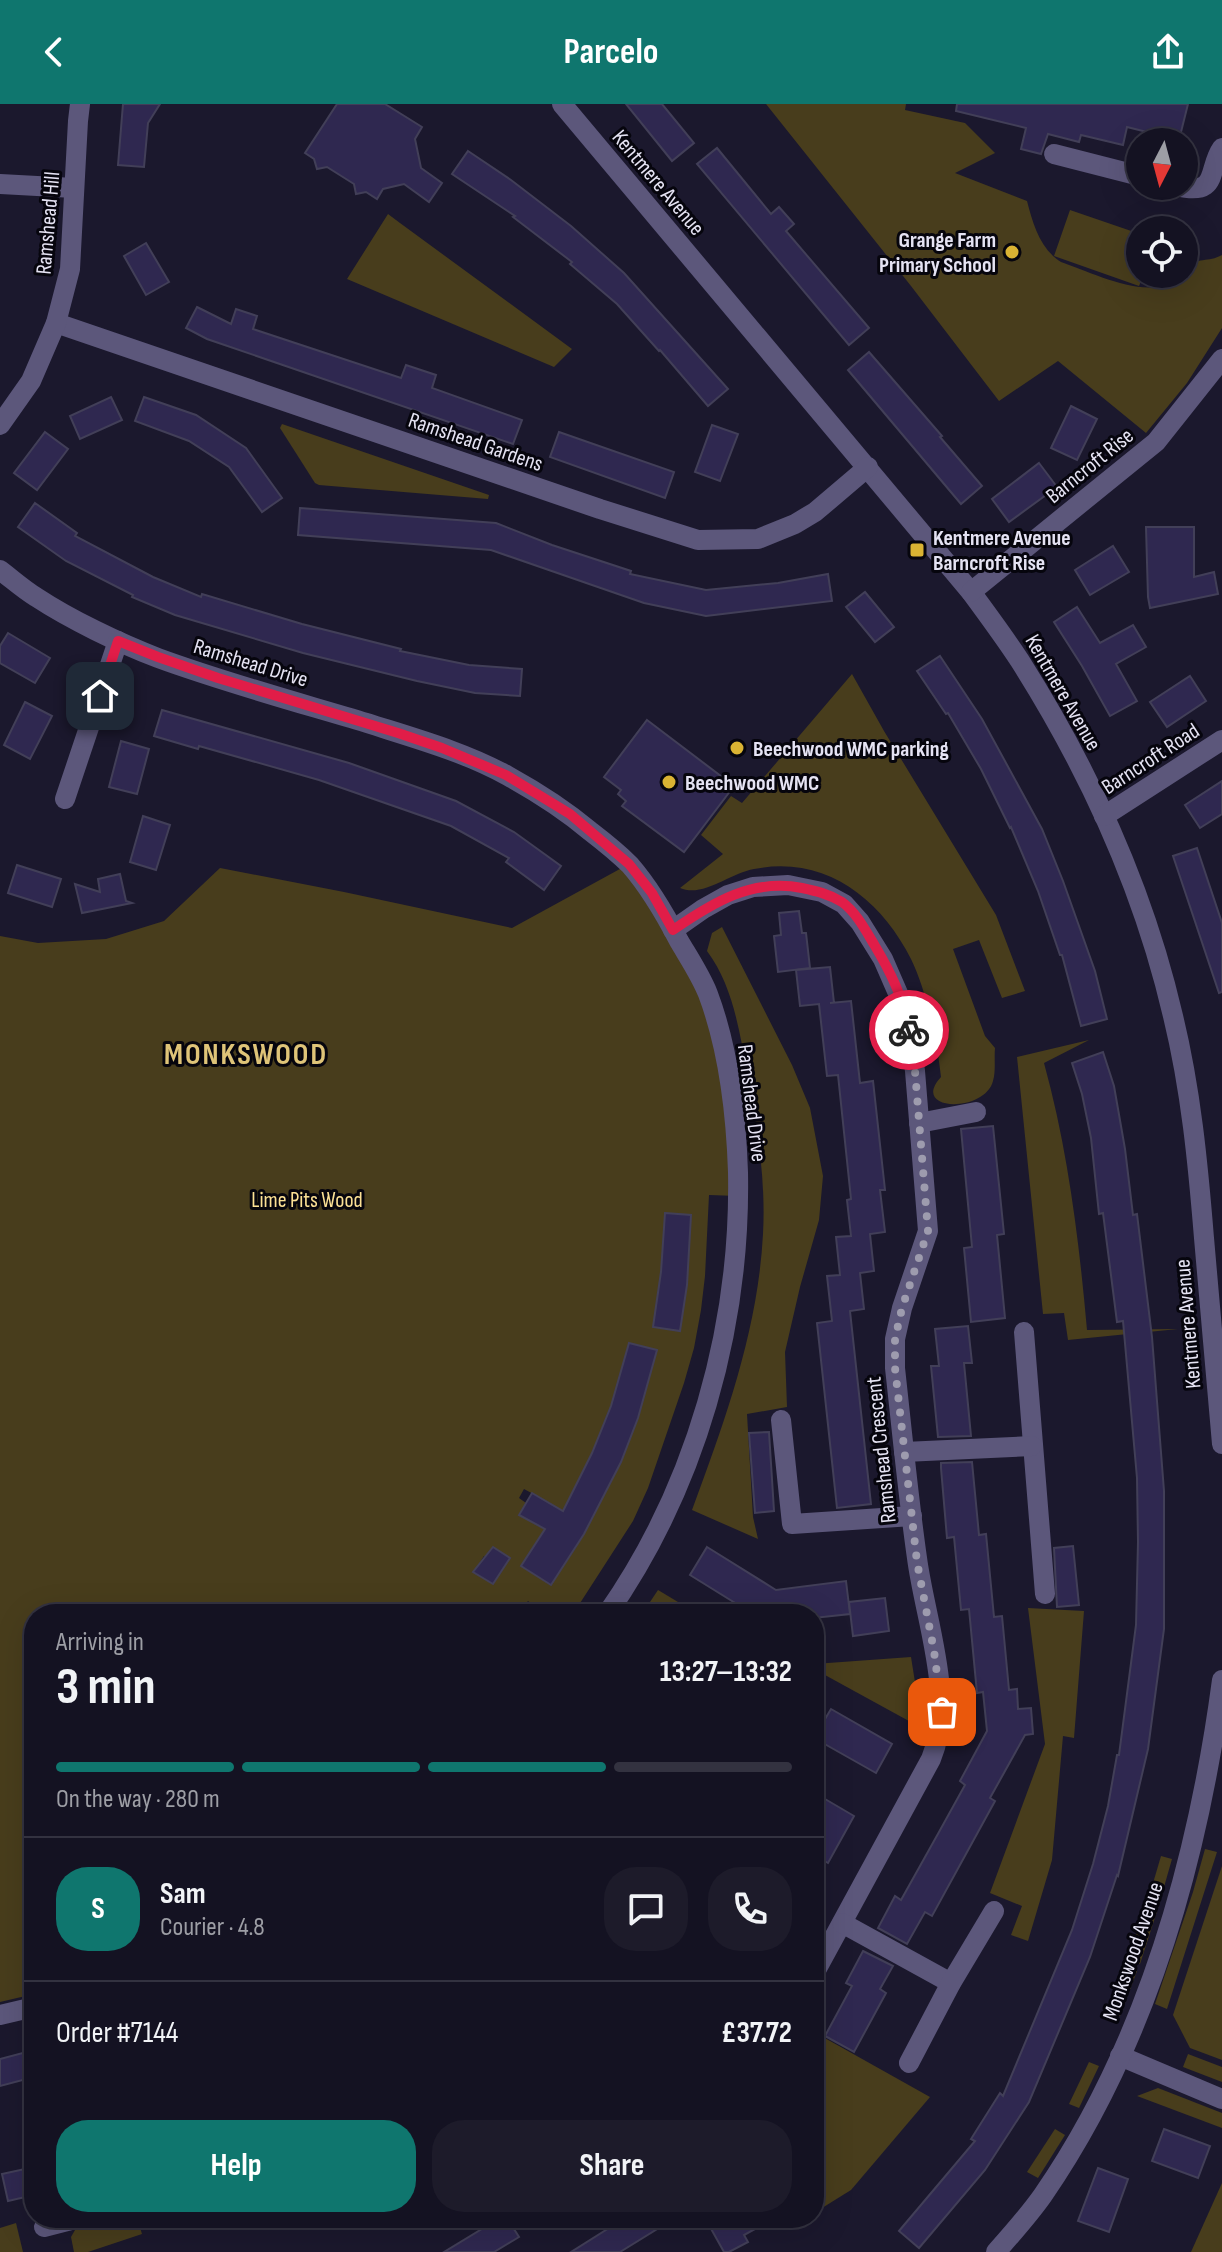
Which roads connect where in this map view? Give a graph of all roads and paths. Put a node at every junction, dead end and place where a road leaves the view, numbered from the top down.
1 (80, 104) edge
2 (562, 104) edge
3 (1222, 148) edge
4 (1054, 154) dead end
5 (1126, 172) edge
6 (0, 184) edge
7 (1198, 187) edge
8 (74, 188) junction
9 (56, 323) junction
10 (1222, 359) edge
11 (0, 425) edge
12 (868, 467) junction
13 (0, 570) edge
14 (971, 592) junction
15 (118, 641) junction
16 (1222, 740) edge
17 (65, 799) dead end
18 (1104, 816) junction
19 (673, 930) junction
20 (976, 1112) dead end
21 (919, 1123) junction
22 (1024, 1332) dead end
23 (781, 1420) dead end
24 (1222, 1444) edge
25 (1032, 1446) junction
26 (904, 1452) junction
27 (912, 1516) junction
28 (1045, 1594) dead end
29 (613, 1604) edge
30 (1222, 1680) edge
31 (994, 1911) dead end
32 (842, 1923) junction
33 (824, 1956) edge
34 (951, 1983) junction
35 (24, 2009) edge
36 (0, 2015) edge
37 (1120, 2056) junction
38 (909, 2063) dead end
39 (1222, 2099) edge
40 (999, 2251) edge

1 - 8 street, Ramshead Hill
2 - 12 street, Kentmere Avenue
3 - 7 street
4 - 5 street
6 - 8 street
8 - 9 street, Ramshead Hill
9 - 11 street, Ramshead Hill
9 - 12 street, Ramshead Gardens
10 - 14 street, Barncroft Rise
12 - 14 street, Kentmere Avenue
13 - 15 street, Ramshead Drive
14 - 18 street, Kentmere Avenue
15 - 17 street
15 - 19 street, Ramshead Drive
16 - 18 street, Barncroft Road
18 - 24 street, Kentmere Avenue
19 - 21 street, Ramshead Crescent
19 - 29 street, Ramshead Drive
20 - 21 street
21 - 26 street, Ramshead Crescent
22 - 25 street
23 - 27 street
25 - 26 street
25 - 28 street
26 - 27 street, Ramshead Crescent
27 - 32 street, Ramshead Crescent
30 - 37 street, Monkswood Avenue
31 - 34 street
32 - 33 street, Ramshead Crescent
32 - 34 street
34 - 38 street
35 - 36 street
37 - 39 street
37 - 40 street, Monkswood Avenue

